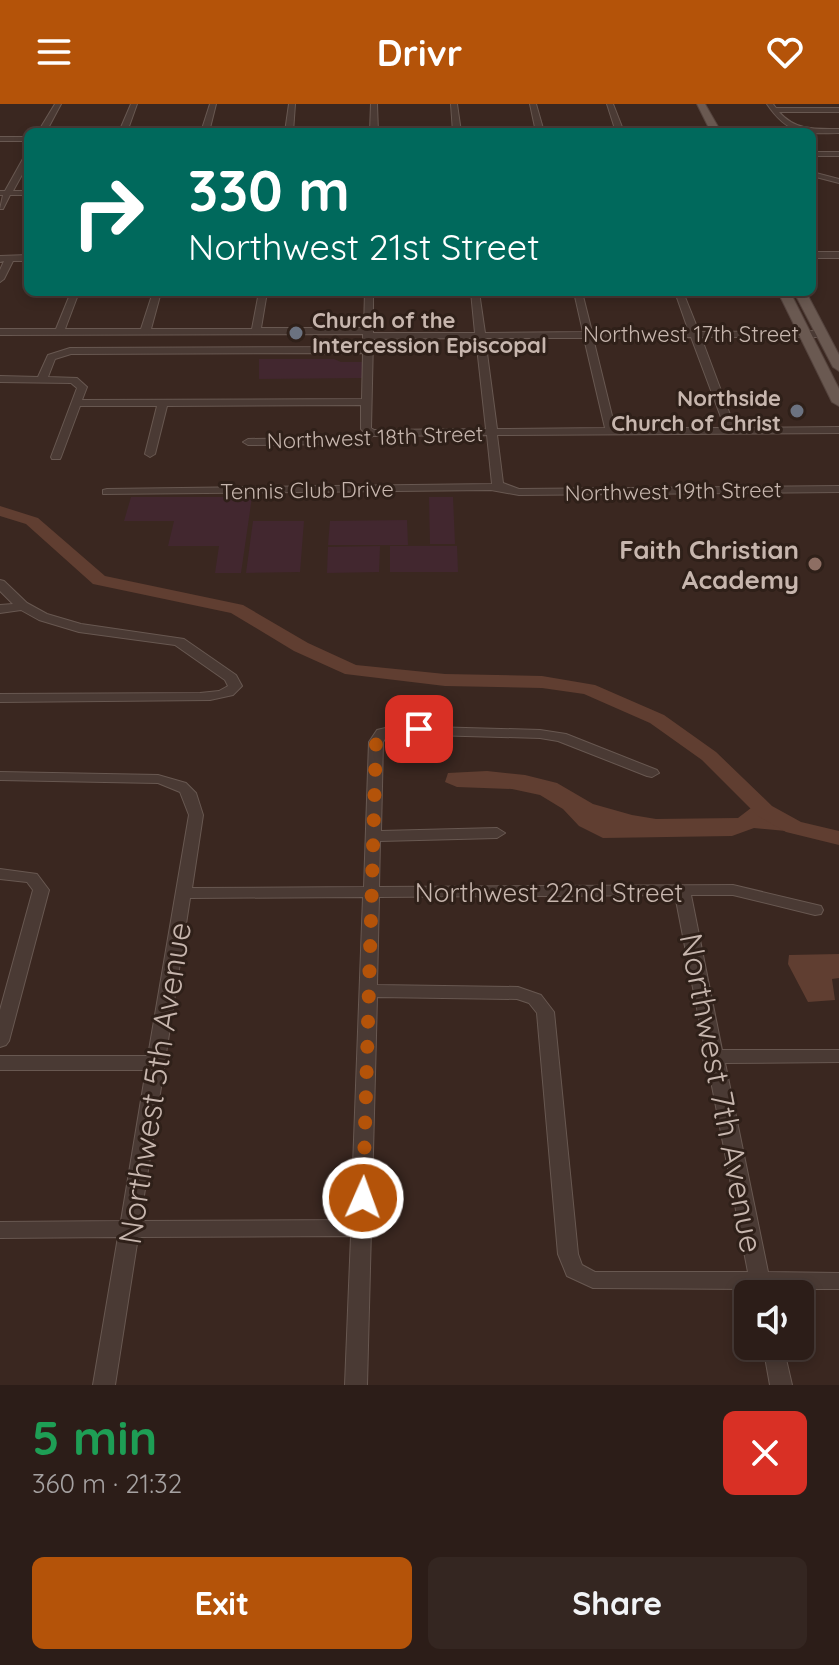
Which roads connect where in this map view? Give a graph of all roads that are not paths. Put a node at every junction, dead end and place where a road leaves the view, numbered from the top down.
1 (58, 104) edge
2 (134, 104) edge
3 (213, 104) edge
4 (292, 104) edge
5 (374, 104) edge
6 (454, 104) edge
7 (533, 104) edge
8 (610, 104) edge
9 (689, 104) edge
10 (701, 104) edge
11 (772, 107) edge
12 (839, 110) edge
13 (44, 128) edge
14 (125, 128) edge
15 (206, 128) edge
16 (289, 128) edge
17 (374, 128) edge
18 (457, 128) edge
19 (539, 128) edge
20 (619, 128) edge
21 (701, 128) edge
22 (714, 128) edge
23 (792, 128) edge
24 (816, 130) edge
25 (839, 131) edge
26 (0, 139) edge
27 (24, 139) edge
28 (816, 154) edge
29 (839, 154) edge
30 (24, 163) edge
31 (816, 178) edge
32 (839, 184) edge
33 (4, 193) edge
34 (0, 207) edge
35 (816, 255) edge
36 (839, 255) edge
37 (5, 258) edge
38 (0, 279) edge
39 (73, 296) edge
40 (156, 296) edge
41 (262, 296) edge
42 (369, 296) edge
43 (475, 296) edge
44 (579, 296) edge
45 (681, 296) edge
46 (786, 296) edge
47 (802, 296) edge
48 (256, 331) junction
49 (0, 332) edge
50 (59, 332) junction
51 (145, 332) junction
52 (368, 334) junction
53 (588, 334) junction
54 (697, 334) junction
55 (804, 334) junction
56 (822, 334) junction
57 (480, 335) junction
58 (367, 350) junction
59 (839, 367) edge
60 (0, 379) edge
61 (42, 379) junction
62 (163, 401) junction
63 (365, 402) junction
64 (839, 402) edge
65 (76, 403) junction
66 (839, 430) edge
67 (731, 431) junction
68 (611, 432) junction
69 (371, 433) junction
70 (490, 433) junction
71 (248, 442) dead end
72 (150, 454) dead end
73 (56, 457) dead end
74 (839, 489) edge
75 (507, 490) junction
76 (107, 492) dead end
77 (0, 584) edge
78 (23, 606) junction
79 (0, 609) edge
80 (0, 698) edge
81 (652, 773) dead end
82 (0, 776) edge
83 (497, 833) dead end
84 (373, 836) junction
85 (0, 874) edge
86 (682, 892) junction
87 (185, 893) junction
88 (371, 893) junction
89 (815, 910) dead end
90 (370, 991) junction
91 (0, 1041) edge
92 (839, 1056) edge
93 (717, 1057) junction
94 (0, 1063) edge
95 (158, 1063) junction
96 (362, 1228) junction
97 (131, 1229) junction
98 (0, 1230) edge
99 (759, 1280) edge
100 (839, 1281) edge
101 (814, 1283) edge
102 (734, 1287) edge
103 (776, 1360) edge
104 (104, 1385) edge
105 (356, 1385) edge
106 (781, 1385) edge

1 - 13 street
2 - 14 street
3 - 15 street
4 - 16 street
5 - 17 street
6 - 18 street
7 - 19 street
8 - 20 street
9 - 21 main road
10 - 22 main road
11 - 12 street
11 - 23 street
24 - 25 street
26 - 27 street
28 - 29 street
30 - 33 street
31 - 32 street
33 - 34 street
35 - 36 street
37 - 38 street
39 - 50 street
40 - 51 street
41 - 48 street
42 - 52 street
43 - 57 street
44 - 53 street
45 - 54 street
46 - 55 main road
47 - 56 main road
48 - 51 street, Northwest 17th Street
48 - 52 street, Northwest 17th Street
49 - 50 street, Northwest 17th Street
50 - 51 street, Northwest 17th Street
52 - 57 street, Northwest 17th Street
52 - 58 street
53 - 54 street, Northwest 17th Street
53 - 57 street, Northwest 17th Street
53 - 68 street
54 - 55 street, Northwest 17th Street
54 - 67 street
55 - 56 street, Northwest 17th Street
55 - 64 main road
56 - 59 main road
57 - 70 street
58 - 61 street
58 - 63 street
60 - 61 street
61 - 65 street
62 - 63 street
62 - 65 street
62 - 72 street
63 - 69 street
65 - 73 street
66 - 67 street, Northwest 18th Street
67 - 68 street, Northwest 18th Street
68 - 70 street, Northwest 18th Street
69 - 70 street, Northwest 18th Street
69 - 71 street, Northwest 18th Street
70 - 75 street
74 - 75 street, Northwest 19th Street
75 - 76 street, Tennis Club Drive
77 - 78 street
78 - 79 street
78 - 80 street
81 - 84 street
82 - 87 street, Northwest 5th Avenue
83 - 84 street
84 - 88 street
85 - 91 street
86 - 88 street, Northwest 22nd Street
86 - 89 street, Northwest 22nd Street
86 - 93 street, Northwest 7th Avenue
87 - 88 street, Northwest 22nd Street
87 - 95 street, Northwest 5th Avenue
88 - 90 street
90 - 96 street
90 - 102 street
92 - 93 street
93 - 99 street, Northwest 7th Avenue
94 - 95 street
95 - 97 street, Northwest 5th Avenue
96 - 97 street
96 - 105 street
97 - 98 street
97 - 104 street, Northwest 5th Avenue
100 - 101 street
103 - 106 street

